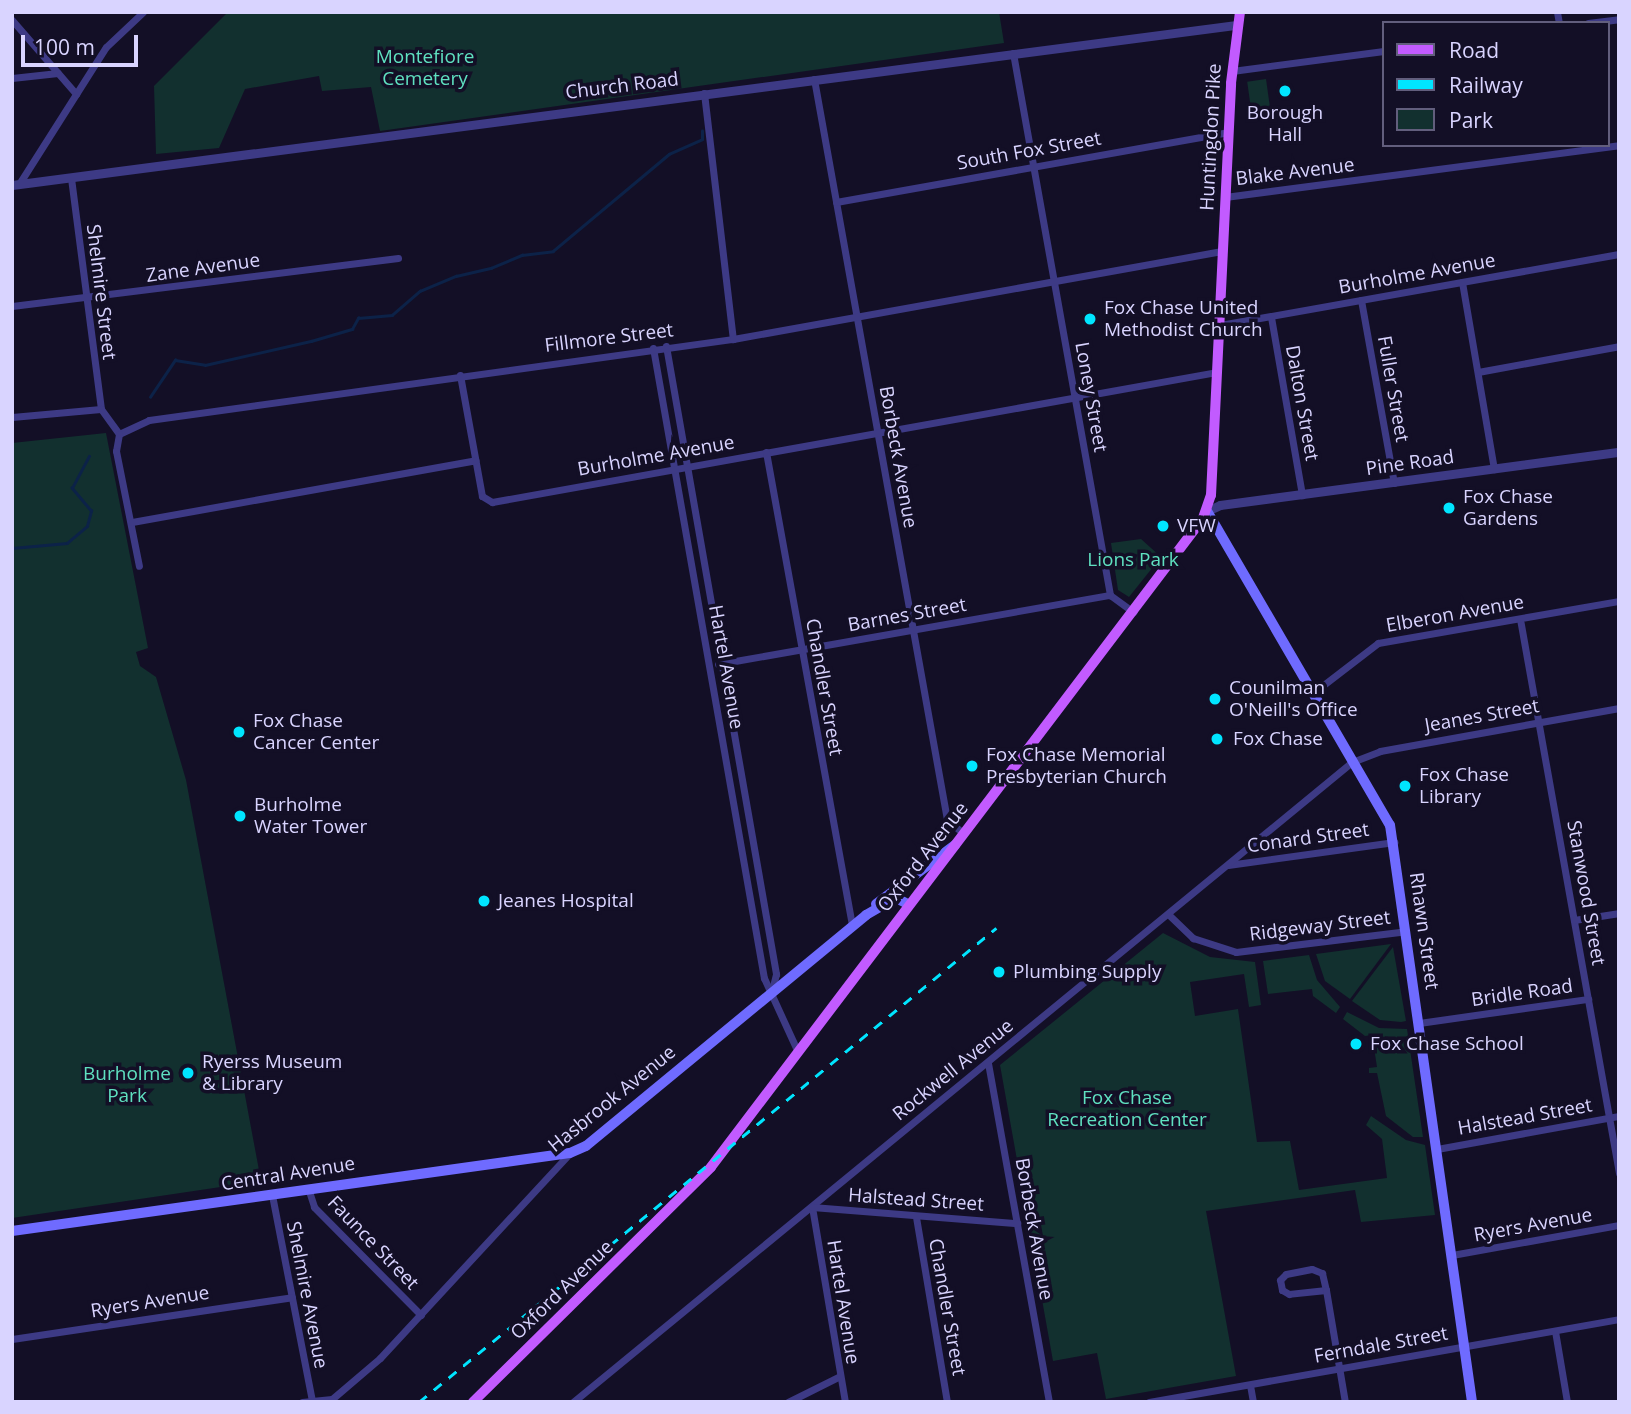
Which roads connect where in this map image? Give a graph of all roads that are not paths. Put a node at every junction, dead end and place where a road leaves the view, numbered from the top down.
1 (143, 12) edge
2 (1232, 12) edge
3 (1240, 12) edge
4 (12, 20) edge
5 (1235, 25) junction
6 (1382, 51) edge
7 (1013, 53) junction
8 (1232, 71) junction
9 (58, 72) junction
10 (12, 78) edge
11 (814, 79) junction
12 (704, 93) junction
13 (76, 94) junction
14 (1228, 132) junction
15 (1575, 148) edge
16 (1034, 166) junction
17 (71, 178) junction
18 (16, 185) edge
19 (1225, 197) junction
20 (836, 202) junction
21 (1223, 251) junction
22 (1619, 254) edge
23 (398, 258) dead end
24 (1055, 281) junction
25 (1462, 282) junction
26 (85, 300) junction
27 (1361, 300) junction
28 (12, 306) edge
29 (858, 316) junction
30 (1271, 317) junction
31 (1220, 325) junction
32 (733, 339) junction
33 (666, 346) junction
34 (1619, 346) edge
35 (653, 348) junction
36 (1217, 372) junction
37 (1478, 372) junction
38 (460, 375) junction
39 (1074, 398) junction
40 (101, 409) junction
41 (12, 417) edge
42 (877, 433) junction
43 (119, 434) junction
44 (765, 452) junction
45 (1616, 452) edge
46 (475, 460) junction
47 (686, 466) junction
48 (673, 469) junction
49 (1494, 469) junction
50 (1394, 483) junction
51 (1303, 495) junction
52 (1208, 511) junction
53 (132, 522) junction
54 (139, 566) dead end
55 (1110, 595) junction
56 (1619, 601) edge
57 (1133, 612) junction
58 (1520, 619) junction
59 (912, 630) junction
60 (801, 649) junction
61 (720, 663) junction
62 (710, 665) junction
63 (1313, 693) junction
64 (1619, 708) edge
65 (1539, 722) junction
66 (1352, 762) junction
67 (963, 833) junction
68 (1394, 842) junction
69 (955, 845) junction
70 (1227, 866) junction
71 (908, 904) junction
72 (1619, 913) edge
73 (1168, 914) junction
74 (866, 915) junction
75 (1574, 920) junction
76 (852, 926) junction
77 (1406, 931) junction
78 (772, 990) junction
79 (1588, 999) junction
80 (1419, 1023) junction
81 (797, 1050) junction
82 (988, 1063) junction
83 (1619, 1116) edge
84 (1609, 1118) junction
85 (1437, 1149) junction
86 (570, 1153) junction
87 (1619, 1173) edge
88 (308, 1188) junction
89 (272, 1195) junction
90 (812, 1207) junction
91 (916, 1217) junction
92 (1017, 1223) junction
93 (1619, 1225) edge
94 (12, 1231) edge
95 (1452, 1255) junction
96 (1326, 1290) junction
97 (292, 1297) junction
98 (421, 1315) junction
99 (1619, 1319) edge
100 (1555, 1331) junction
101 (12, 1339) edge
102 (1464, 1346) junction
103 (1340, 1368) junction
104 (840, 1376) junction
105 (1250, 1385) junction
106 (312, 1401) edge
107 (303, 1402) edge
108 (473, 1402) edge
109 (573, 1402) edge
110 (788, 1402) edge
111 (845, 1402) edge
112 (947, 1402) edge
113 (1049, 1402) edge
114 (1149, 1402) edge
115 (1253, 1402) edge
116 (1345, 1402) edge
117 (1472, 1402) edge
118 (1567, 1402) edge

1 - 13 street
2 - 5 main road, Huntingdon Pike
3 - 5 main road, Huntingdon Pike
4 - 9 street
5 - 7 street, Church Road
5 - 8 main road, Huntingdon Pike
6 - 8 street
7 - 11 street, Church Road
7 - 16 street, Loney Street
8 - 14 main road, Huntingdon Pike
9 - 10 street
9 - 13 street
11 - 12 street, Church Road
11 - 20 street, Borbeck Avenue
12 - 17 street, Church Road
12 - 32 street
13 - 18 street
14 - 16 street, South Fox Street
14 - 19 main road, Huntingdon Pike
15 - 19 street, Blake Avenue
16 - 20 street, South Fox Street
16 - 24 street, Loney Street
17 - 18 street, Church Road
17 - 26 street, Shelmire Street
19 - 21 main road, Huntingdon Pike
20 - 29 street, Borbeck Avenue
21 - 24 street, Fillmore Street
21 - 31 main road
22 - 25 street, Burholme Avenue
23 - 26 street, Zane Avenue
24 - 29 street, Fillmore Street
24 - 39 street, Loney Street
25 - 27 street, Burholme Avenue
25 - 37 street
26 - 28 street, Zane Avenue
26 - 40 street, Shelmire Street
27 - 30 street, Burholme Avenue
27 - 50 street, Fuller Street
29 - 32 street, Fillmore Street
29 - 42 street, Borbeck Avenue
30 - 31 street, Burholme Avenue
30 - 51 street, Dalton Street
31 - 36 main road
32 - 33 street, Fillmore Street
33 - 35 street, Fillmore Street
33 - 47 street, Hartel Avenue
34 - 37 street
35 - 38 street, Fillmore Street
35 - 48 street, Hartel Avenue
36 - 39 street, Burholme Avenue
36 - 52 main road
37 - 49 street
38 - 43 street, Fillmore Street
38 - 46 street, Burholme Avenue
39 - 42 street, Burholme Avenue
39 - 55 street, Loney Street
40 - 41 street
40 - 43 street
42 - 44 street, Burholme Avenue
42 - 59 street, Borbeck Avenue
43 - 53 street
44 - 47 street, Burholme Avenue
44 - 60 street, Chandler Street
45 - 49 street, Pine Road
46 - 48 street, Burholme Avenue
46 - 53 street
47 - 48 street, Burholme Avenue
47 - 61 street, Hartel Avenue
48 - 62 street, Hartel Avenue
49 - 50 street, Pine Road
50 - 51 street, Pine Road
51 - 52 street, Pine Road
52 - 57 main road, Oxford Avenue
52 - 63 main road, Rhawn Street
53 - 54 street
55 - 57 street
55 - 59 street, Barnes Street
56 - 58 street, Elberon Avenue
57 - 67 main road, Oxford Avenue
58 - 63 street, Elberon Avenue
58 - 65 street, Stanwood Street
59 - 60 street, Barnes Street
59 - 67 street, Borbeck Avenue
60 - 61 street, Barnes Street
60 - 76 street, Chandler Street
61 - 62 street, Barnes Street
61 - 78 street, Hartel Avenue
62 - 78 street, Hartel Avenue
63 - 66 main road, Rhawn Street
64 - 65 street, Jeanes Street
65 - 66 street, Jeanes Street
65 - 75 street, Stanwood Street
66 - 68 main road, Rhawn Street
66 - 70 street, Rockwell Avenue
67 - 69 main road, Oxford Avenue
68 - 70 street, Conard Street
68 - 77 main road, Rhawn Street
69 - 71 main road, Oxford Avenue
69 - 74 main road, Hasbrook Avenue
70 - 73 street, Rockwell Avenue
71 - 74 main road, Hasbrook Avenue
71 - 81 main road, Oxford Avenue
72 - 75 street
73 - 77 street, Ridgeway Street
73 - 82 street, Rockwell Avenue
74 - 76 main road, Hasbrook Avenue
75 - 79 street, Stanwood Street
76 - 78 main road, Hasbrook Avenue
77 - 80 main road, Rhawn Street
78 - 81 street, Hartel Avenue
78 - 86 main road, Hasbrook Avenue
79 - 80 street, Bridle Road
79 - 84 street, Stanwood Street
80 - 85 main road, Rhawn Street
81 - 108 main road, Oxford Avenue
82 - 90 street, Rockwell Avenue
82 - 92 street, Borbeck Avenue
83 - 84 street, Halstead Street
84 - 85 street, Halstead Street
84 - 87 street, Stanwood Street
85 - 95 main road, Rhawn Street
86 - 88 main road, Central Avenue
86 - 98 street, Hasbrook Avenue
88 - 89 main road, Central Avenue
88 - 98 street, Faunce Street
89 - 94 main road, Central Avenue
89 - 97 street, Shelmire Avenue
90 - 91 street, Halstead Street
90 - 104 street, Hartel Avenue
90 - 109 street, Rockwell Avenue
91 - 92 street, Halstead Street
91 - 112 street, Chandler Street
92 - 113 street, Borbeck Avenue
93 - 95 street, Ryers Avenue
95 - 102 main road, Rhawn Street
96 - 96 street
96 - 103 street
97 - 101 street, Ryers Avenue
97 - 106 street, Shelmire Avenue
98 - 106 street, Hasbrook Avenue
99 - 100 street, Ferndale Street
100 - 102 street, Ferndale Street
100 - 118 street
102 - 103 street, Ferndale Street
102 - 117 main road, Rhawn Street
103 - 105 street, Ferndale Street
103 - 116 street
104 - 110 street
104 - 111 street, Hartel Avenue
105 - 114 street, Ferndale Street
105 - 115 street
106 - 107 street, Hasbrook Avenue

